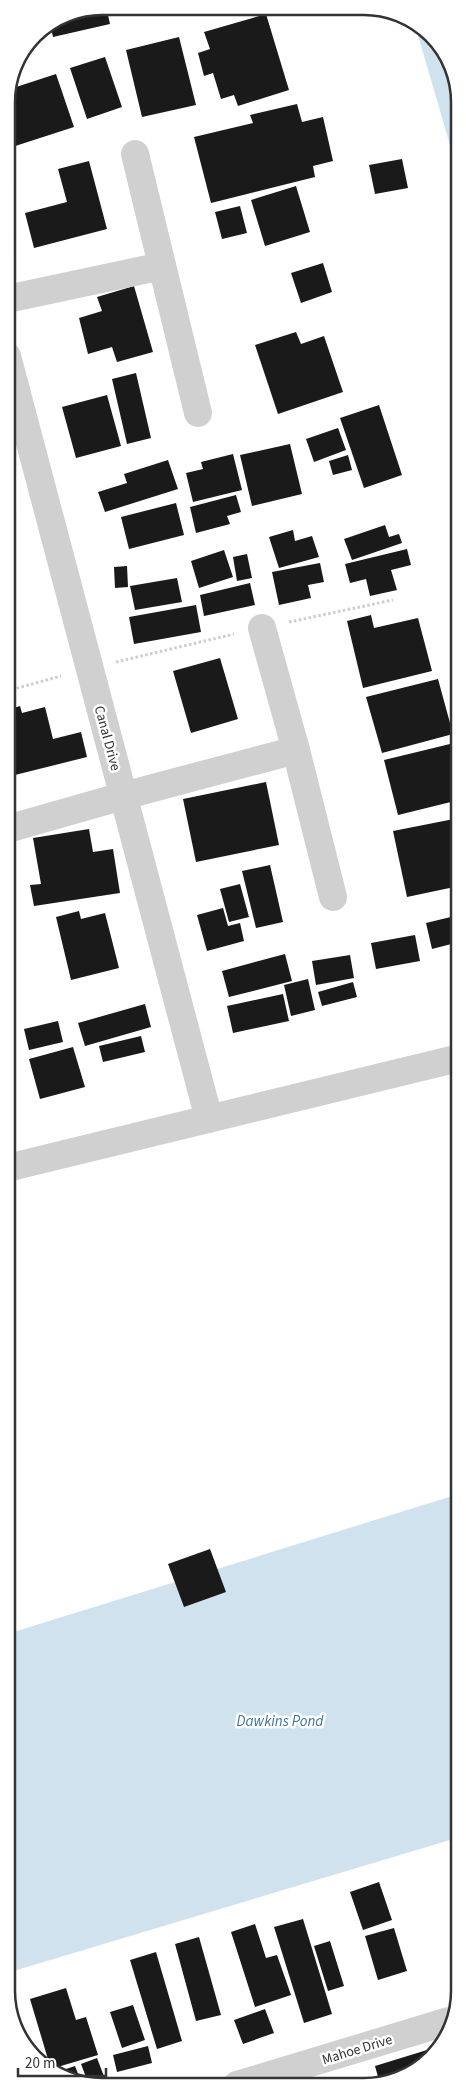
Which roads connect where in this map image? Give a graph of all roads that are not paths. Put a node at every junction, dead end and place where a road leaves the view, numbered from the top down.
1 (135, 154) dead end
2 (162, 266) junction
3 (15, 296) edge
4 (15, 390) edge
5 (198, 413) dead end
6 (262, 628) road end
7 (296, 750) junction
8 (123, 796) junction
9 (15, 827) edge
10 (333, 897) dead end
11 (451, 1060) edge
12 (209, 1119) junction
13 (15, 1166) edge
14 (445, 2022) edge
15 (260, 2078) edge

1 - 2 street
2 - 3 street
2 - 5 street
4 - 8 street, Canal Drive
6 - 7 street
7 - 8 street
7 - 10 street
8 - 9 street
8 - 12 street, Canal Drive
11 - 12 street
12 - 13 street
14 - 15 street, Mahoe Drive

